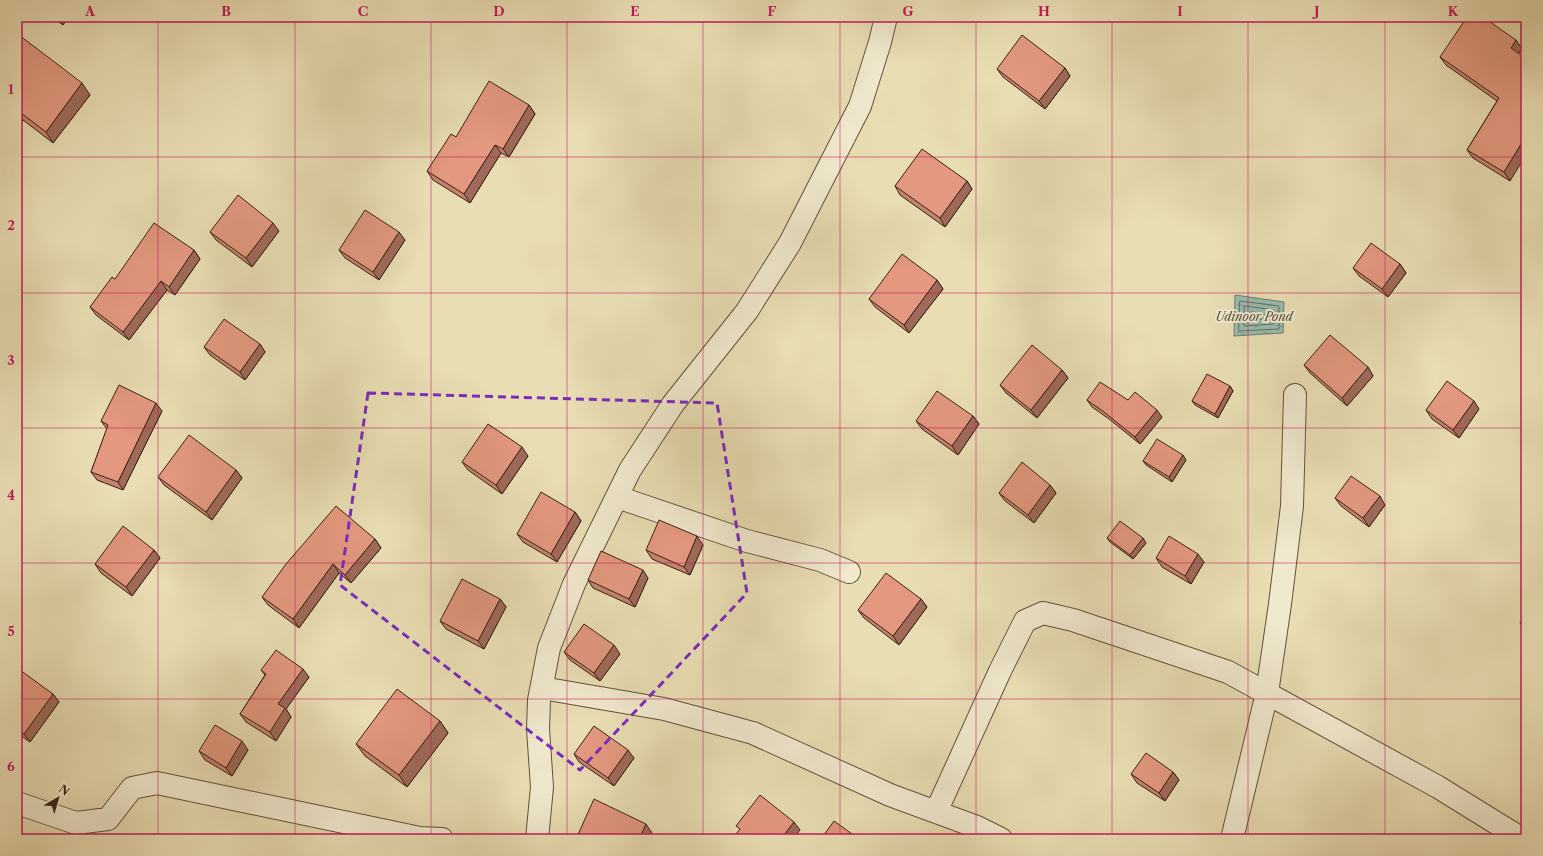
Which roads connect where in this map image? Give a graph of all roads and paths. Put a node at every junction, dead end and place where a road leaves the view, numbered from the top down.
1 (886, 17) edge
2 (1294, 395) dead end
3 (617, 497) junction
4 (849, 572) dead end
5 (542, 688) junction
6 (1266, 693) junction
7 (17, 803) edge
8 (936, 812) junction
9 (442, 839) edge
10 (537, 839) edge
11 (1001, 839) edge
12 (1232, 839) edge
13 (1522, 839) edge

1 - 3 street
2 - 6 street
3 - 4 street
3 - 5 street
5 - 8 street
5 - 10 street
6 - 8 street
6 - 12 street
6 - 13 street
7 - 9 street
8 - 11 street

